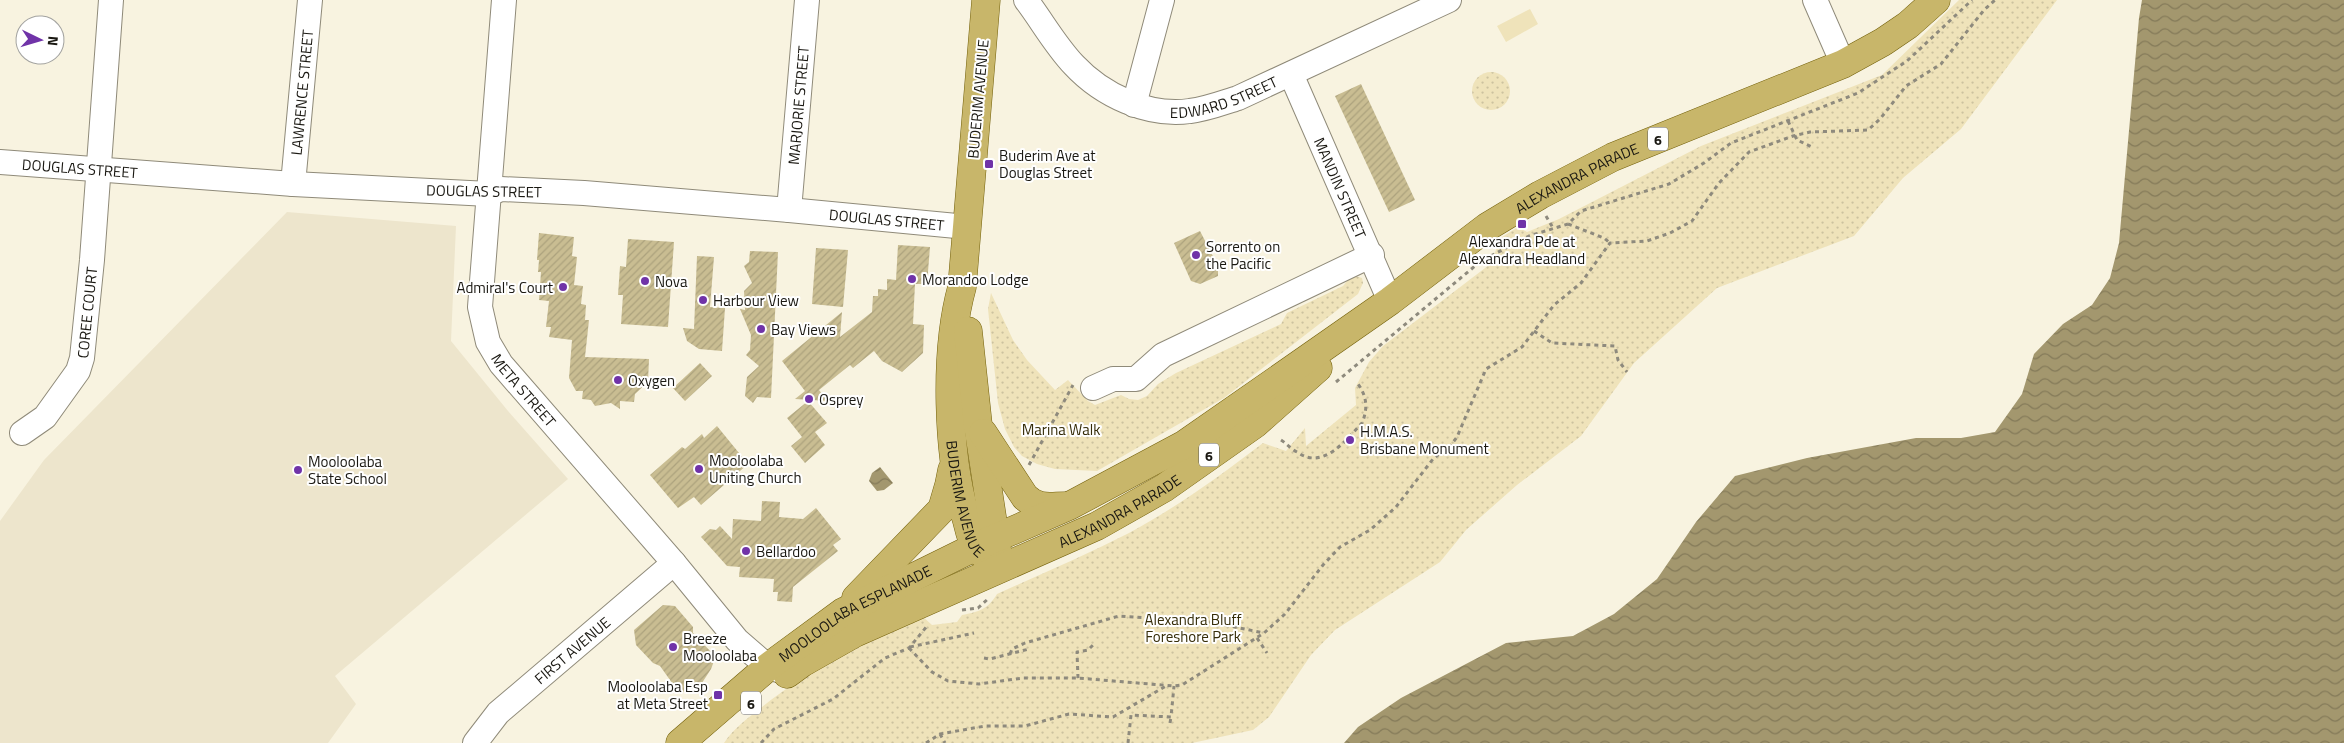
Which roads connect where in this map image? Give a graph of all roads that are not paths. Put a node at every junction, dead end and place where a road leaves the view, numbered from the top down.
1 (111, 0) edge
2 (310, 0) edge
3 (504, 0) edge
4 (807, 0) edge
5 (986, 0) edge
6 (1026, 0) edge
7 (1162, 0) edge
8 (1449, 0) edge
9 (1815, 0) edge
10 (1936, 0) edge
11 (1424, 6) edge
12 (1842, 64) junction
13 (1291, 74) junction
14 (1134, 105) junction
15 (0, 162) edge
16 (98, 169) junction
17 (293, 184) junction
18 (489, 194) junction
19 (789, 210) junction
20 (966, 227) junction
21 (1372, 255) junction
22 (962, 288) junction
23 (1390, 301) junction
24 (1084, 385) road end
25 (978, 425) junction
26 (22, 433) dead end
27 (954, 456) junction
28 (1069, 506) junction
29 (985, 542) junction
30 (674, 563) junction
31 (997, 580) junction
32 (843, 612) junction
33 (802, 663) junction
34 (768, 667) junction
35 (475, 743) edge
36 (680, 743) edge
37 (700, 743) edge

1 - 16 street, COREE COURT
2 - 17 street, LAWRENCE STREET
3 - 18 street, META STREET
4 - 19 street, MARJORIE STREET
5 - 20 main road, BUDERIM AVENUE
6 - 14 street, EDWARD STREET
7 - 14 street
8 - 11 street, EDWARD STREET
9 - 12 street
10 - 12 main road, ALEXANDRA PARADE / 6
11 - 13 street, EDWARD STREET
12 - 23 main road, ALEXANDRA PARADE / 6
13 - 14 street, EDWARD STREET
13 - 21 street, MANDIN STREET
15 - 16 street, DOUGLAS STREET
16 - 17 street, DOUGLAS STREET
16 - 26 street, COREE COURT
17 - 18 street, DOUGLAS STREET
18 - 19 street, DOUGLAS STREET
18 - 30 street, META STREET
19 - 20 street, DOUGLAS STREET
20 - 22 main road, BUDERIM AVENUE
21 - 23 street, MANDIN STREET
21 - 24 street
22 - 25 main road, BUDERIM AVENUE
22 - 27 main road, BUDERIM AVENUE
23 - 28 main road, ALEXANDRA PARADE / 6
23 - 31 main road, ALEXANDRA PARADE / 6
25 - 28 main road
25 - 29 main road, BUDERIM AVENUE
27 - 29 main road, BUDERIM AVENUE
27 - 32 main road
28 - 29 main road, ALEXANDRA PARADE / 6
29 - 31 main road, BUDERIM AVENUE
29 - 32 main road, MOOLOOLABA ESPLANADE / 6
30 - 34 street, META STREET
30 - 35 street, FIRST AVENUE
31 - 33 main road, MOOLOOLABA ESPLANADE / 6
32 - 34 main road, MOOLOOLABA ESPLANADE / 6
33 - 34 street
33 - 37 main road, MOOLOOLABA ESPLANADE / 6
34 - 36 main road, MOOLOOLABA ESPLANADE / 6

